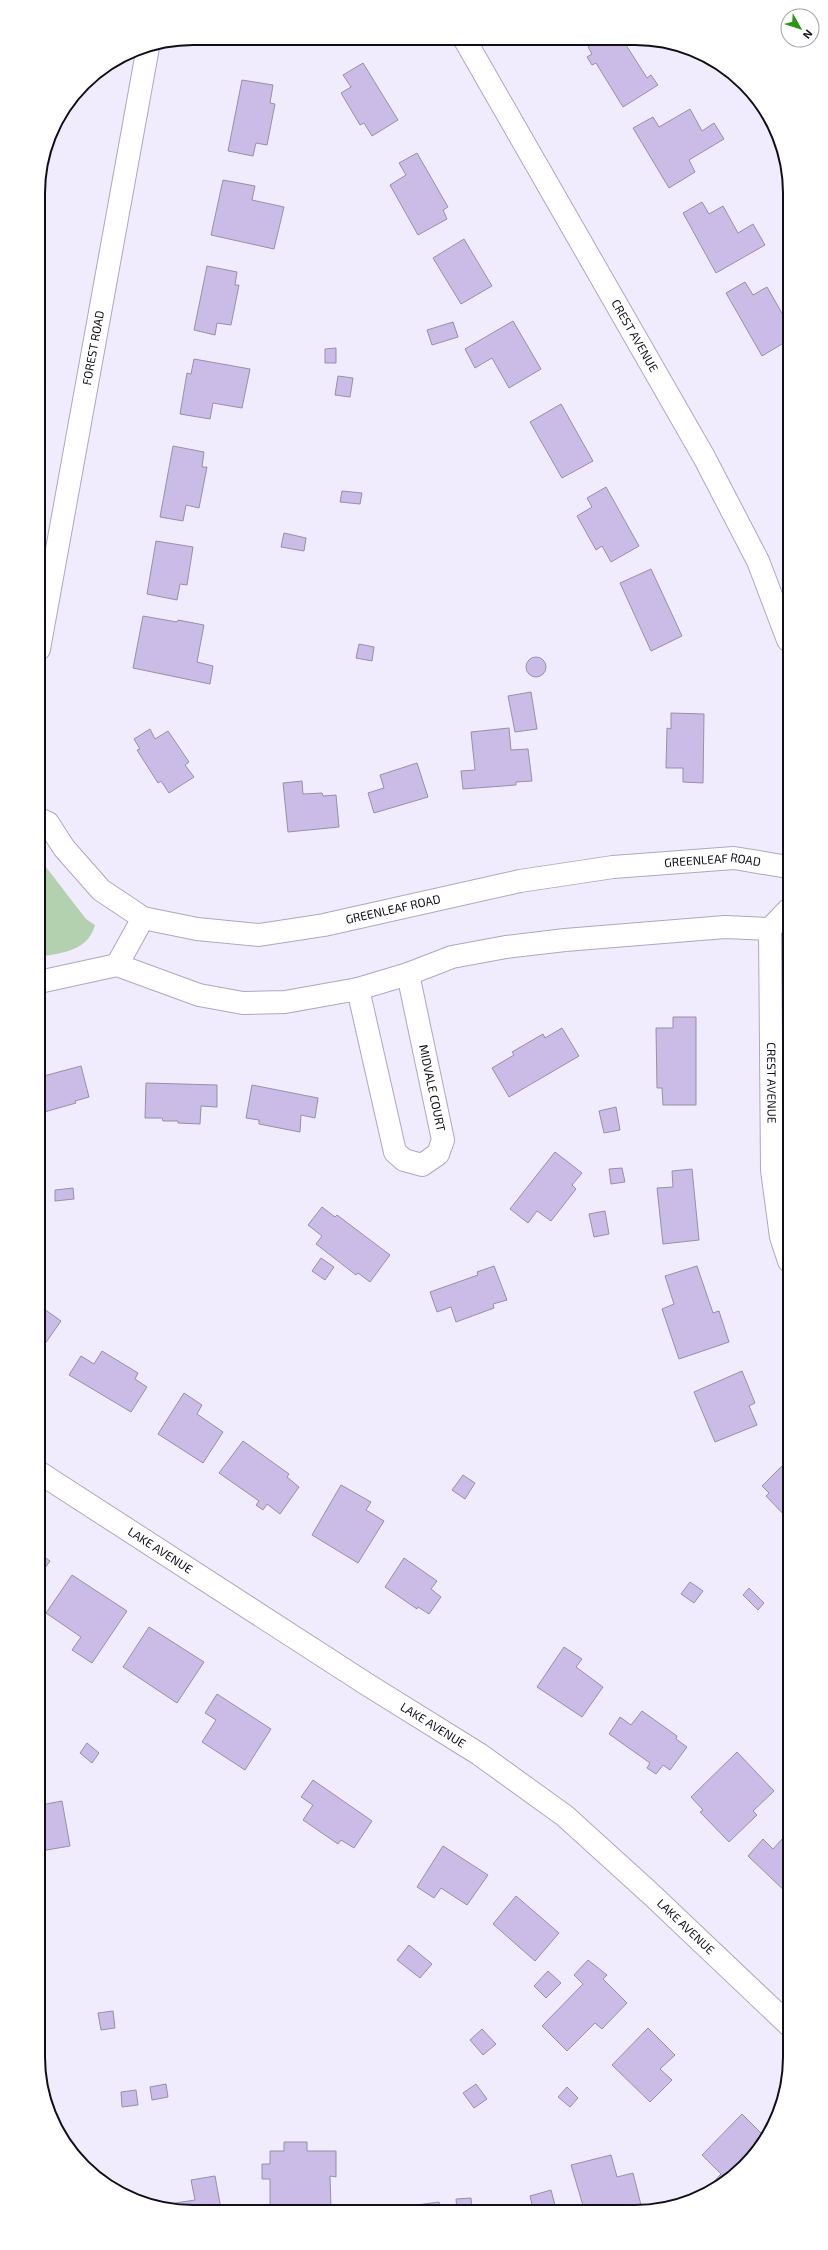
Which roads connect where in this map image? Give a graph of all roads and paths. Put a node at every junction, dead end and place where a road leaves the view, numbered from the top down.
1 (468, 45) edge
2 (147, 52) edge
3 (45, 616) edge
4 (783, 627) edge
5 (45, 822) edge
6 (783, 866) edge
7 (783, 915) edge
8 (143, 918) junction
9 (770, 929) junction
10 (117, 965) junction
11 (408, 974) junction
12 (45, 981) edge
13 (358, 989) junction
14 (783, 1244) edge
15 (45, 1476) edge
16 (783, 2019) edge

1 - 4 street, CREST AVENUE
2 - 3 street, FOREST ROAD
5 - 8 street, GREENLEAF ROAD
6 - 8 street, GREENLEAF ROAD
7 - 9 street
8 - 10 street
9 - 11 street
9 - 14 street, CREST AVENUE
10 - 12 street
10 - 13 street
11 - 13 street
11 - 13 street, MIDVALE COURT
15 - 16 street, LAKE AVENUE

